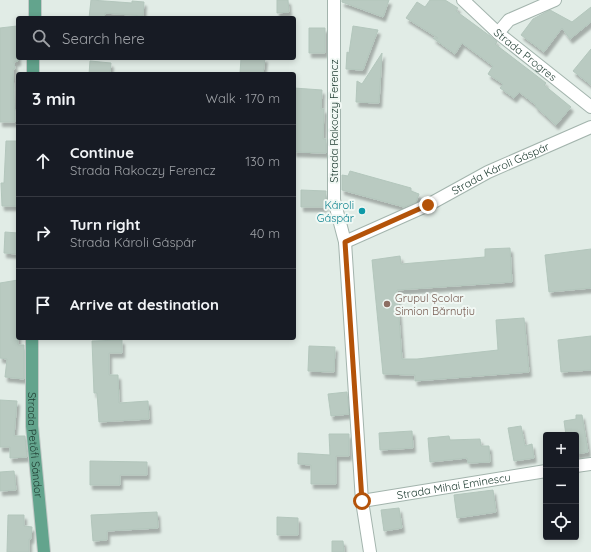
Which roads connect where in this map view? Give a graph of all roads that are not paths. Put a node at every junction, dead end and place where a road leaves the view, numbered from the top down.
1 (35, 0) edge
2 (334, 0) edge
3 (463, 0) edge
4 (555, 0) edge
5 (35, 16) edge
6 (498, 34) junction
7 (33, 60) edge
8 (33, 72) edge
9 (591, 107) edge
10 (591, 127) edge
11 (345, 242) junction
12 (32, 340) edge
13 (591, 464) edge
14 (579, 466) edge
15 (543, 471) edge
16 (362, 501) junction
17 (44, 552) edge
18 (370, 552) edge

1 - 5 main road
2 - 11 street, Strada Rakoczy Ferencz
3 - 6 street, Strada Progres
4 - 6 street
6 - 9 street, Strada Progres
7 - 8 main road
10 - 11 street, Strada Károli Gáspár
11 - 16 street, Strada Rakoczy Ferencz
12 - 17 main road, Strada Petőfi Sándor
13 - 14 street
15 - 16 street, Strada Mihai Eminescu
16 - 18 street, Strada Rakoczy Ferencz

